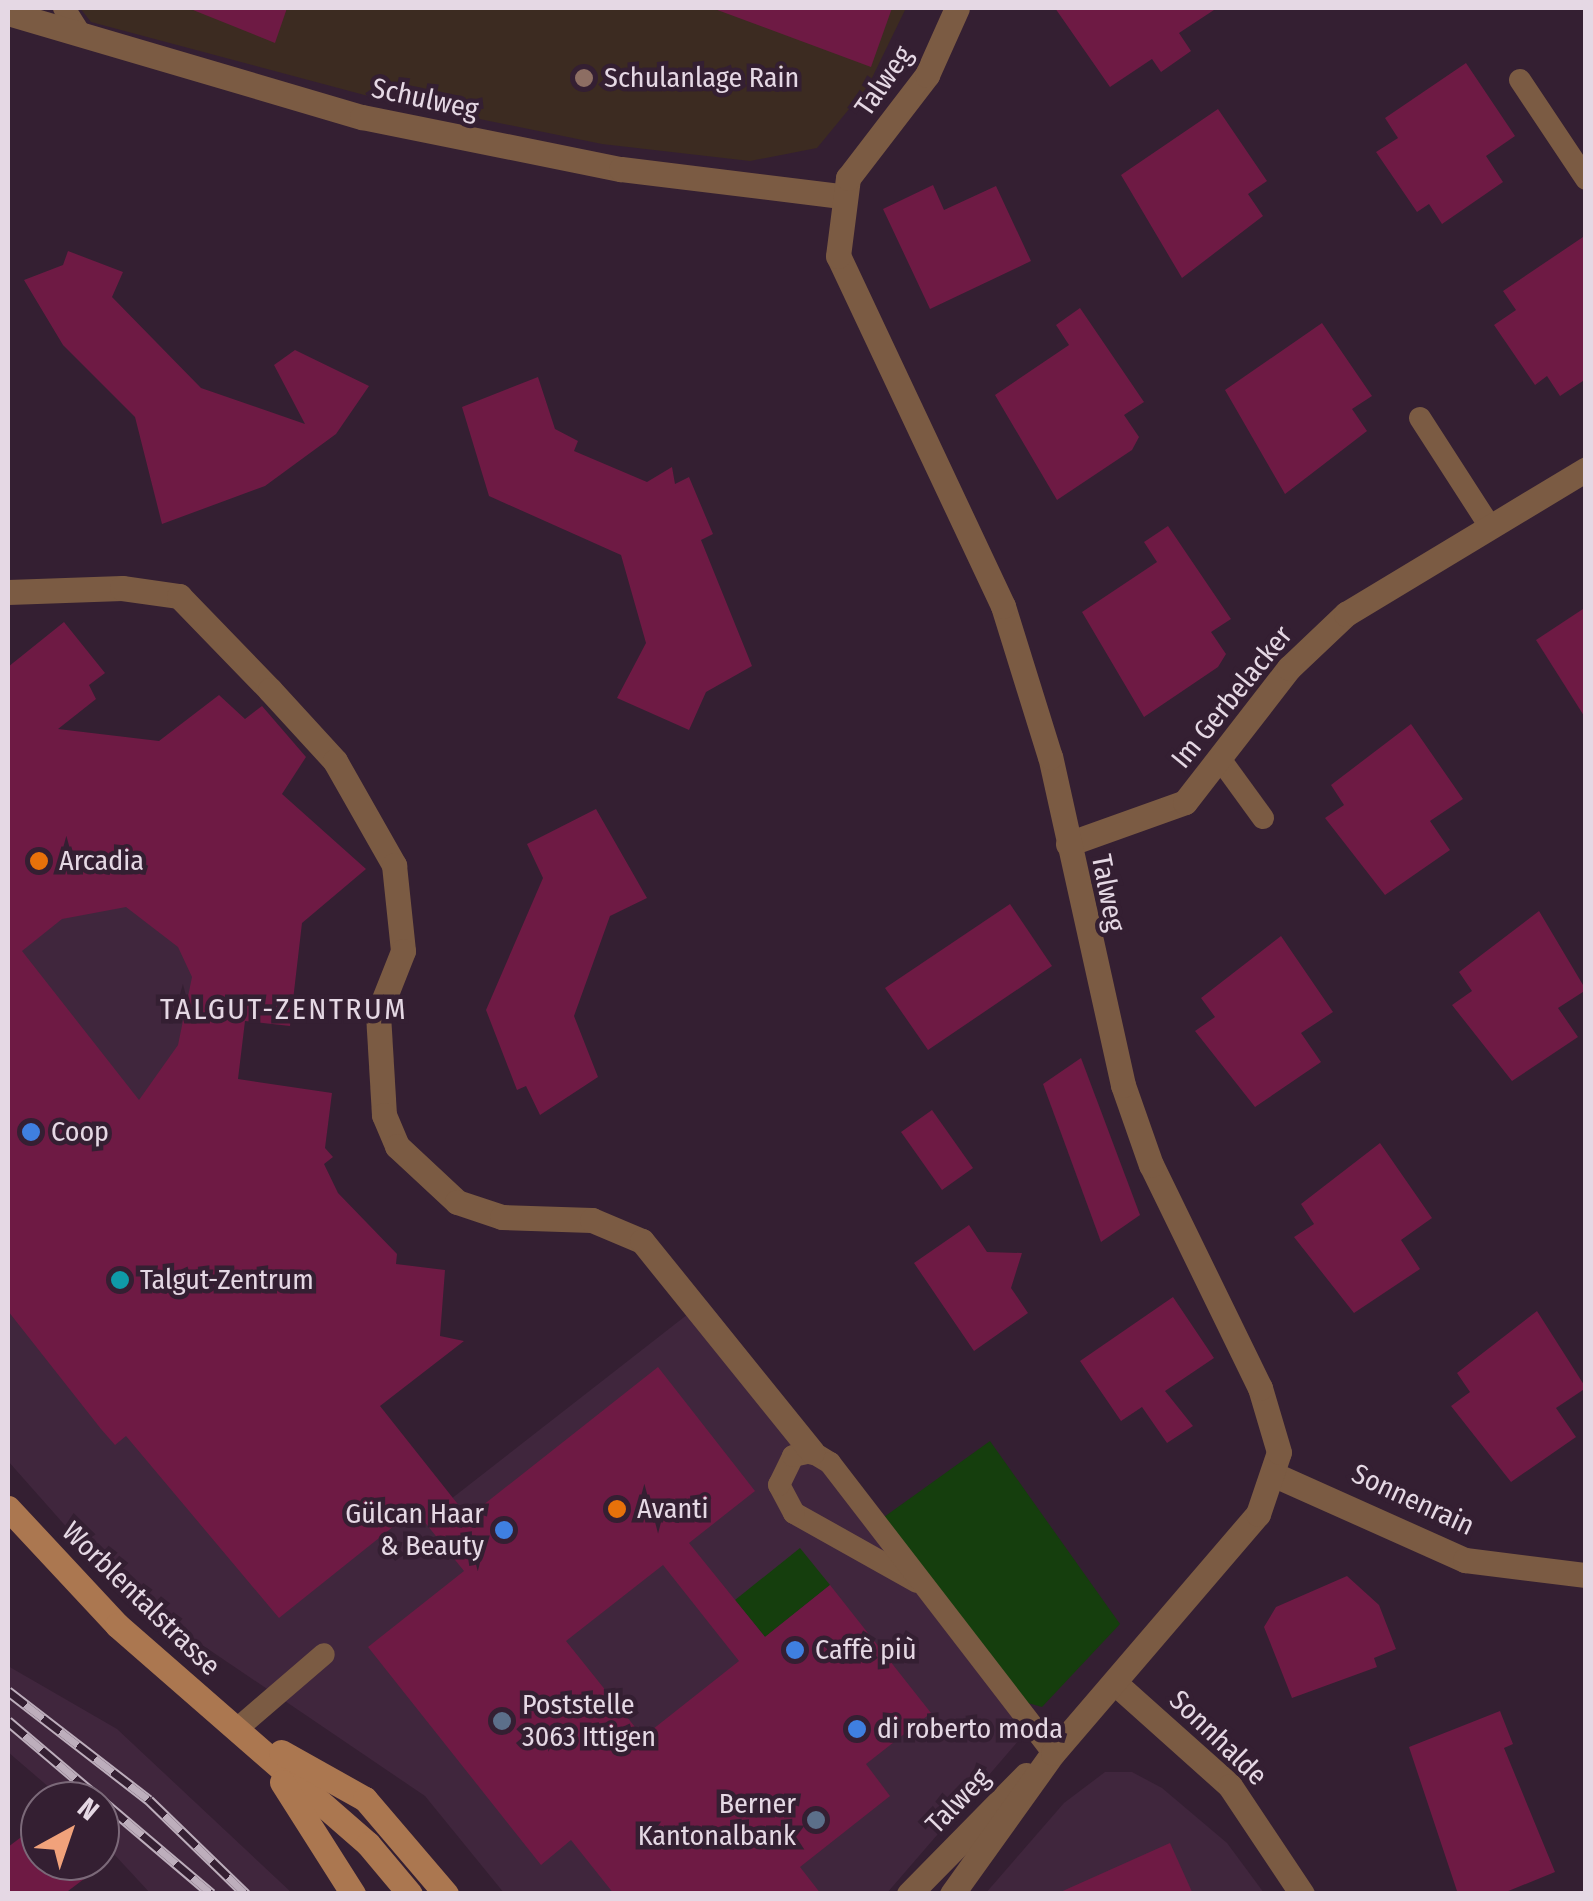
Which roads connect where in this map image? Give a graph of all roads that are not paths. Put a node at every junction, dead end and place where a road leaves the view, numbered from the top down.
1 (64, 8) edge
2 (957, 8) edge
3 (8, 13) edge
4 (81, 35) junction
5 (1520, 80) dead end
6 (1586, 180) edge
7 (840, 196) junction
8 (1420, 418) dead end
9 (1585, 470) edge
10 (1489, 525) junction
11 (8, 592) edge
12 (1222, 764) junction
13 (1263, 818) dead end
14 (1068, 844) junction
15 (812, 1452) junction
16 (1277, 1476) junction
17 (8, 1508) edge
18 (1586, 1575) edge
19 (917, 1582) junction
20 (324, 1654) dead end
21 (1116, 1683) junction
22 (238, 1728) junction
23 (1053, 1754) junction
24 (353, 1894) edge
25 (410, 1894) edge
26 (446, 1894) edge
27 (909, 1894) edge
28 (952, 1894) edge
29 (1302, 1894) edge

1 - 4 lane
2 - 7 street, Talweg
3 - 4 street, Schulweg
4 - 7 street, Schulweg
5 - 6 lane
7 - 14 street, Talweg
8 - 10 lane
9 - 10 street, Im Gerbelacker
10 - 12 street, Im Gerbelacker
11 - 15 street
12 - 13 lane
12 - 14 street, Im Gerbelacker
14 - 16 street, Talweg
15 - 19 lane
15 - 19 lane
16 - 18 street, Sonnenrain
16 - 21 street, Talweg
17 - 22 main road, Worblentalstrasse
19 - 23 lane
20 - 22 lane
21 - 23 street, Talweg
21 - 29 street, Sonnhalde
22 - 24 main road, Worblentalstrasse
22 - 25 main road, Worblentalstrasse
22 - 26 main road, Worblentalstrasse
23 - 27 street, Talweg
23 - 28 street, Talweg

